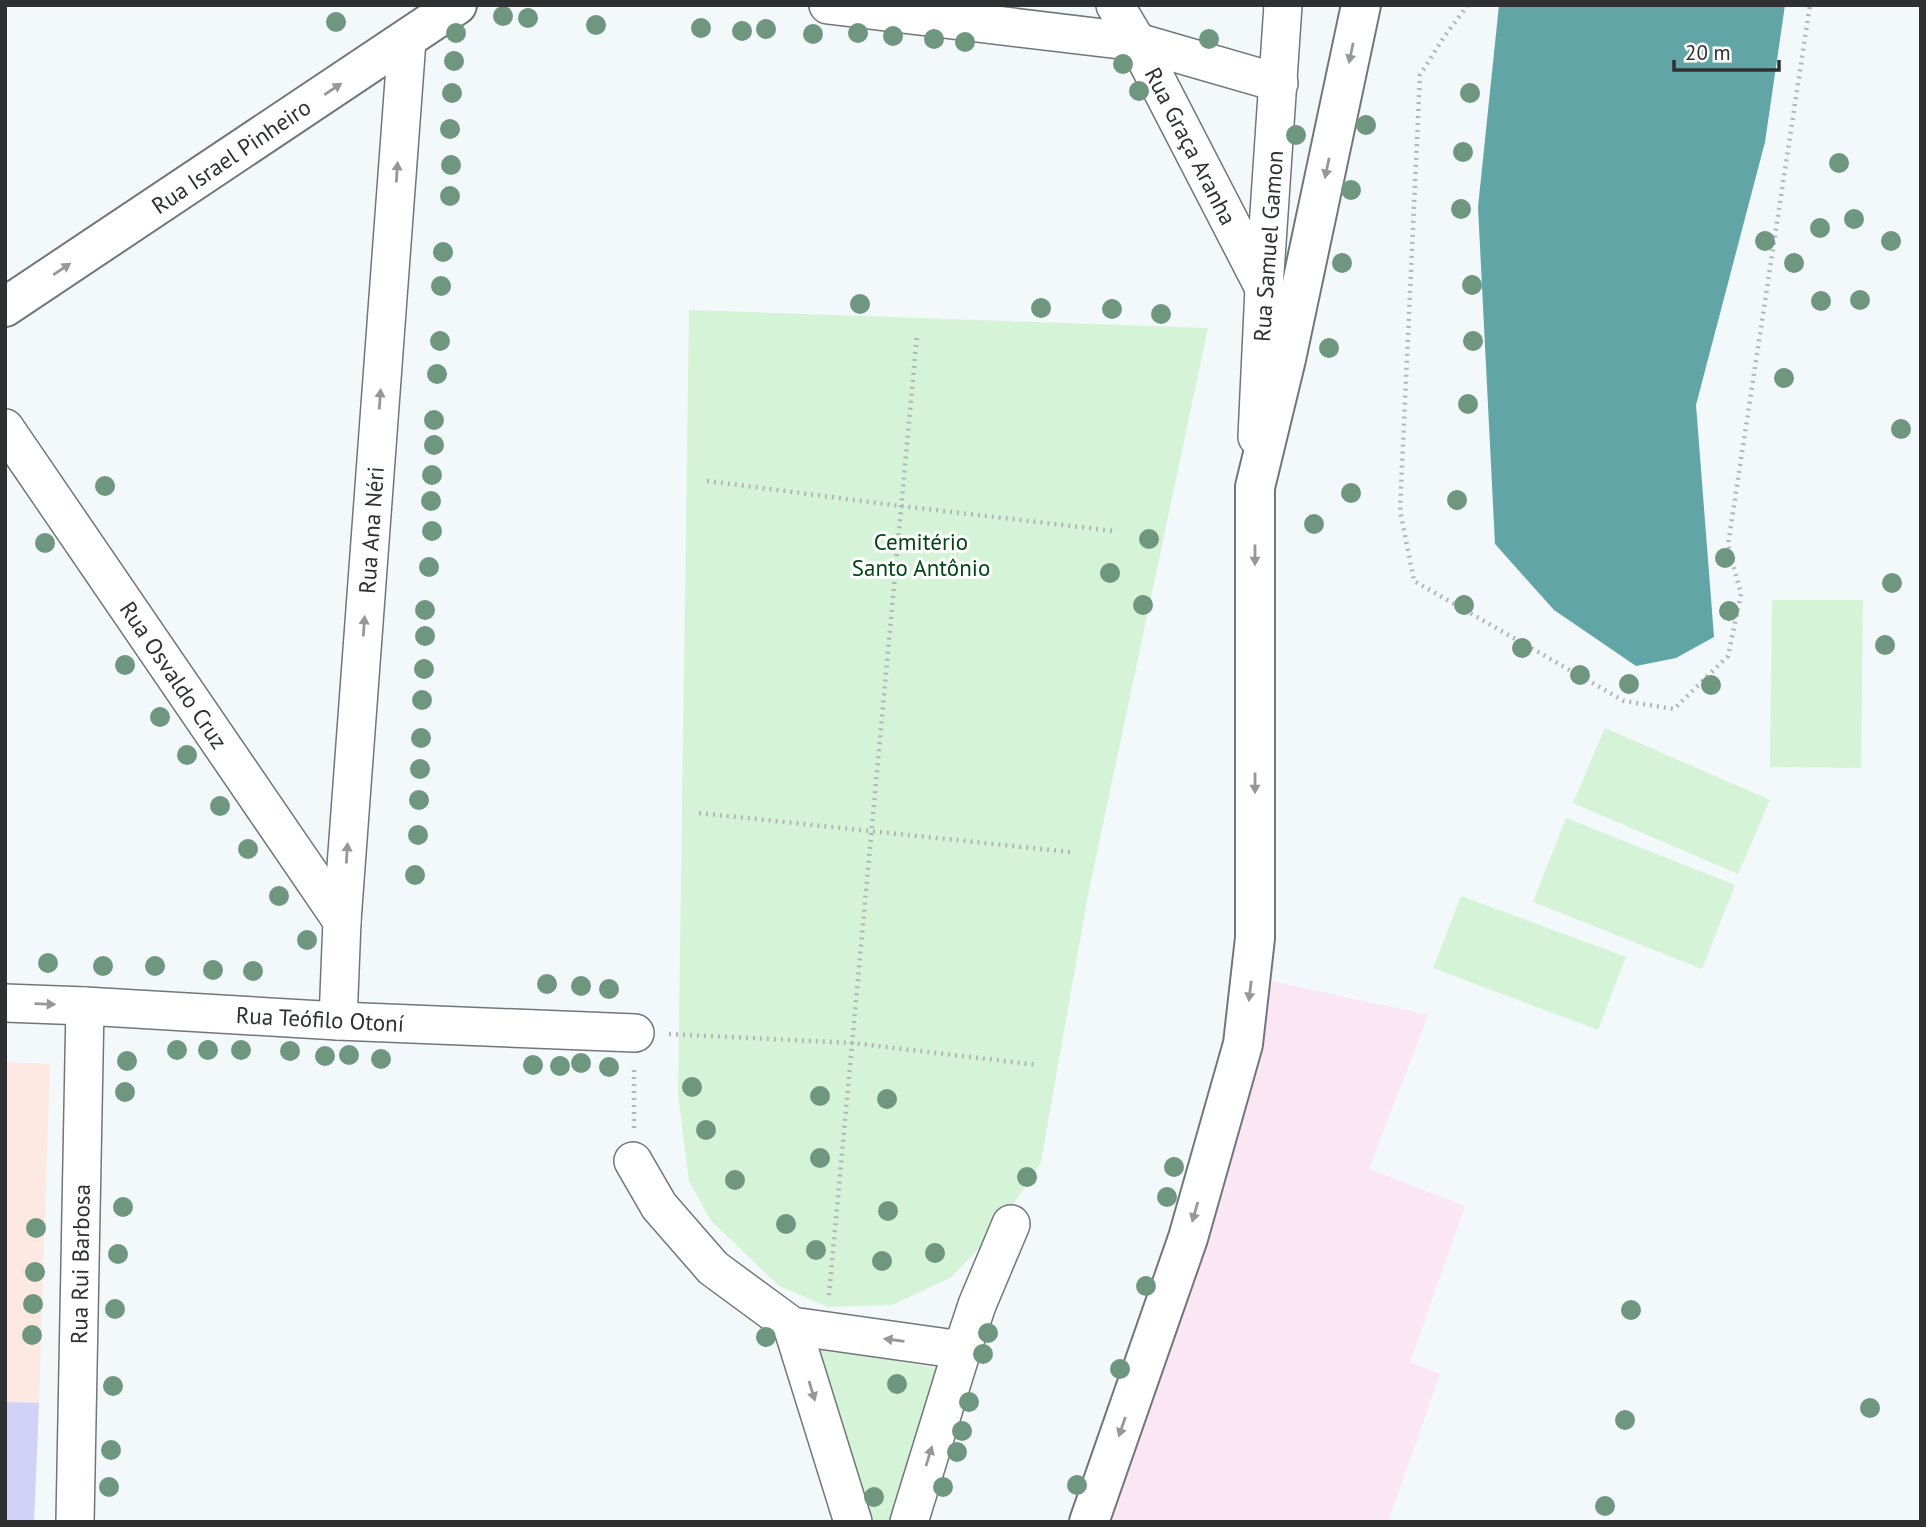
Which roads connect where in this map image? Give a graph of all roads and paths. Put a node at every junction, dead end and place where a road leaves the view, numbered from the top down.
1 (457, 5) edge
2 (828, 5) edge
3 (1115, 5) edge
4 (1283, 5) edge
5 (1361, 5) edge
6 (1468, 5) edge
7 (1810, 5) edge
8 (407, 40) junction
9 (1137, 42) junction
10 (1279, 83) junction
11 (1264, 288) junction
12 (5, 307) edge
13 (917, 334) dead end
14 (5, 428) edge
15 (707, 481) dead end
16 (1255, 487) junction
17 (901, 506) junction
18 (1114, 531) dead end
19 (699, 813) dead end
20 (872, 831) junction
21 (1070, 852) dead end
22 (342, 921) junction
23 (5, 1003) edge
24 (85, 1006) junction
25 (338, 1021) junction
26 (635, 1033) junction
27 (852, 1042) junction
28 (1038, 1065) dead end
29 (633, 1161) joint
30 (1011, 1224) dead end
31 (809, 1329) junction
32 (962, 1350) junction
33 (75, 1522) edge
34 (853, 1522) edge
35 (909, 1522) edge
36 (1088, 1522) edge

1 - 8 street, Rua Israel Pinheiro
2 - 9 street
3 - 9 street, Rua Graça Aranha
4 - 10 street, Rua Samuel Gamon
5 -> 16 street
6 - 7 path
12 -> 8 street, Rua Israel Pinheiro
22 -> 8 street, Rua Ana Néri
9 - 10 street
9 - 11 street, Rua Graça Aranha
10 - 11 street, Rua Samuel Gamon
11 - 16 street, Rua Samuel Gamon
13 - 17 path
14 - 22 street, Rua Osvaldo Cruz
15 - 17 path
16 -> 36 street
17 - 18 path
17 - 20 path
19 - 20 path
20 - 21 path
20 - 27 path
22 - 25 street, Rua Ana Néri
23 -> 24 street, Rua Teófilo Otoní
24 - 25 street, Rua Teófilo Otoní
24 - 33 street, Rua Rui Barbosa
25 - 26 street, Rua Teófilo Otoní
26 - 27 path
26 - 29 path
27 - 28 path
27 - 31 path
29 - 31 street
30 - 32 street
32 -> 31 street
31 -> 34 street
35 -> 32 street

